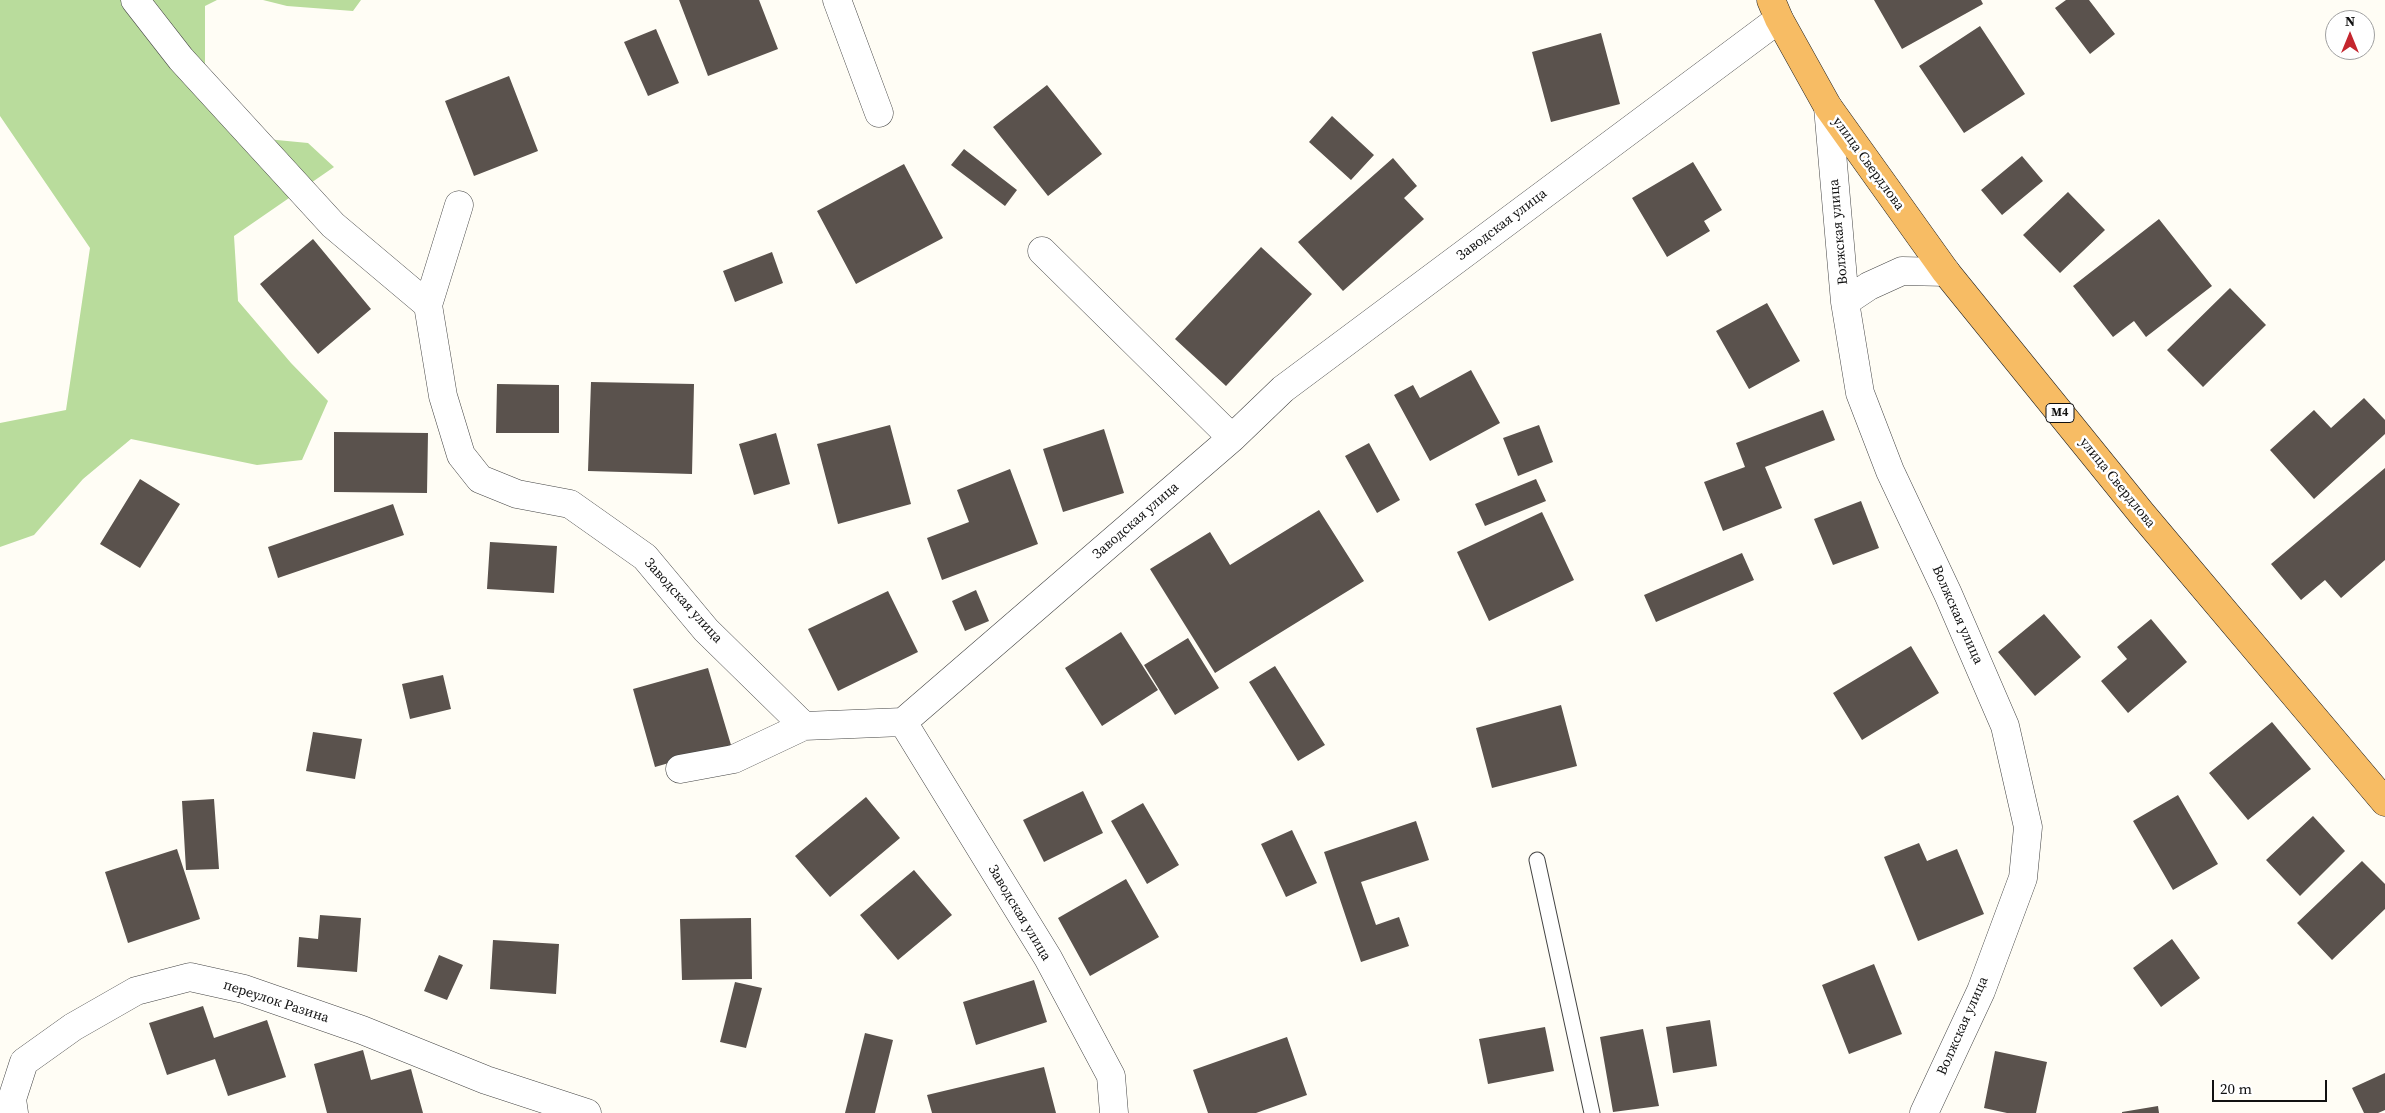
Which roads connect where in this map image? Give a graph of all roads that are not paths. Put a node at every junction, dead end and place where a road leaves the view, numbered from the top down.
1 (135, 0) edge
2 (837, 0) edge
3 (1775, 10) edge
4 (1828, 107) junction
5 (879, 113) dead end
6 (459, 205) dead end
7 (1042, 251) dead end
8 (1946, 272) junction
9 (1845, 302) junction
10 (428, 305) junction
11 (1232, 438) junction
12 (903, 722) junction
13 (804, 726) junction
14 (680, 769) dead end
15 (2385, 802) edge
16 (1537, 860) dead end
17 (14, 1113) edge
18 (587, 1113) edge
19 (1114, 1113) edge
20 (1592, 1113) edge
21 (1924, 1113) edge

1 - 10 street
2 - 5 street
3 - 4 highway, улица Свердлова / M4
3 - 11 street, Заводская улица
4 - 8 highway, улица Свердлова / M4
4 - 9 street, Волжская улица
6 - 10 street, Заводская улица
7 - 11 street
8 - 9 street
8 - 15 highway, улица Свердлова / M4
9 - 21 street, Волжская улица
10 - 13 street, Заводская улица
11 - 12 street, Заводская улица
12 - 13 street
12 - 19 street, Заводская улица
13 - 14 street
16 - 20 lane
17 - 18 street, переулок Разина

